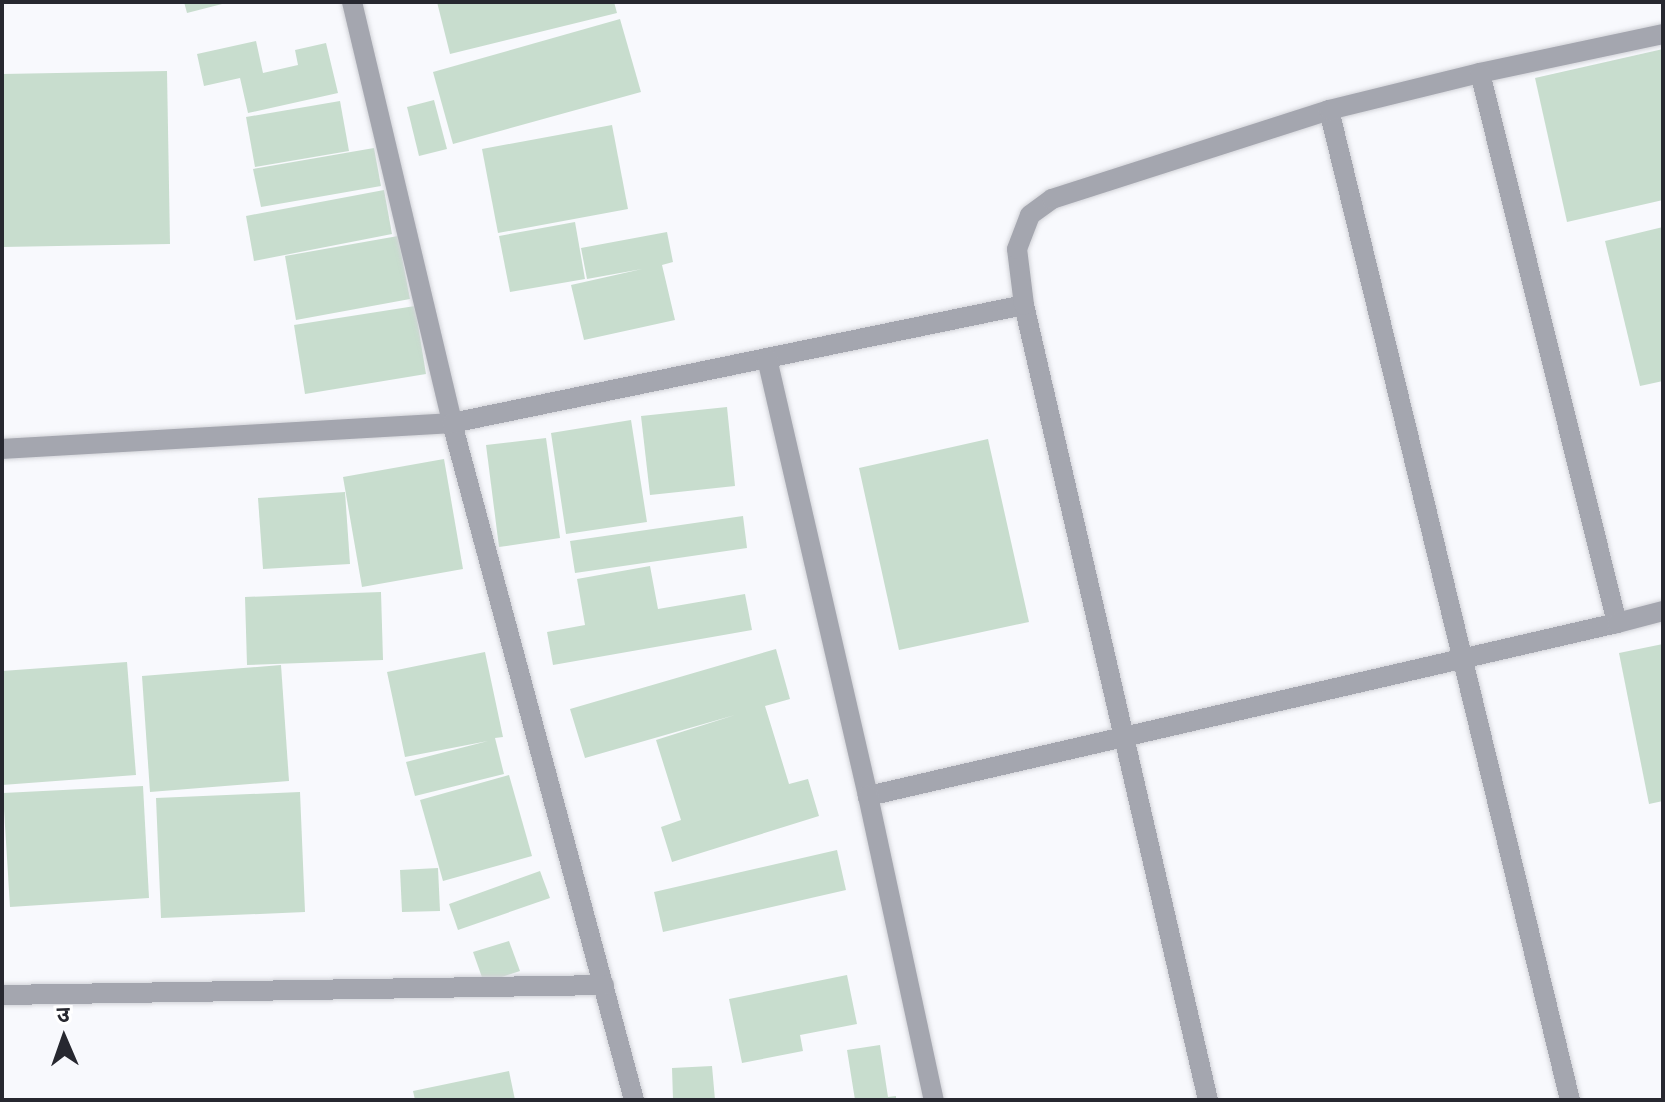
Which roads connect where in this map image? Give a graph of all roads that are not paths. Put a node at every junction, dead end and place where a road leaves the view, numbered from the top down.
1 (352, 2) edge
2 (1663, 34) edge
3 (1480, 73) junction
4 (1329, 110) junction
5 (1024, 305) junction
6 (767, 358) junction
7 (452, 423) junction
8 (2, 449) edge
9 (1663, 611) edge
10 (1617, 623) junction
11 (1464, 659) junction
12 (1122, 738) junction
13 (868, 796) junction
14 (604, 985) junction
15 (2, 995) edge
16 (634, 1100) edge
17 (934, 1100) edge
18 (1208, 1100) edge
19 (1570, 1100) edge

1 - 7 street
2 - 3 street
3 - 4 street
3 - 10 street
4 - 5 street
4 - 11 street
5 - 6 street
5 - 12 street
6 - 7 street
6 - 13 street
7 - 8 street
7 - 14 street
9 - 10 street
10 - 11 street
11 - 12 street
11 - 19 street
12 - 13 street
12 - 18 street
13 - 17 street
14 - 15 street
14 - 16 street

